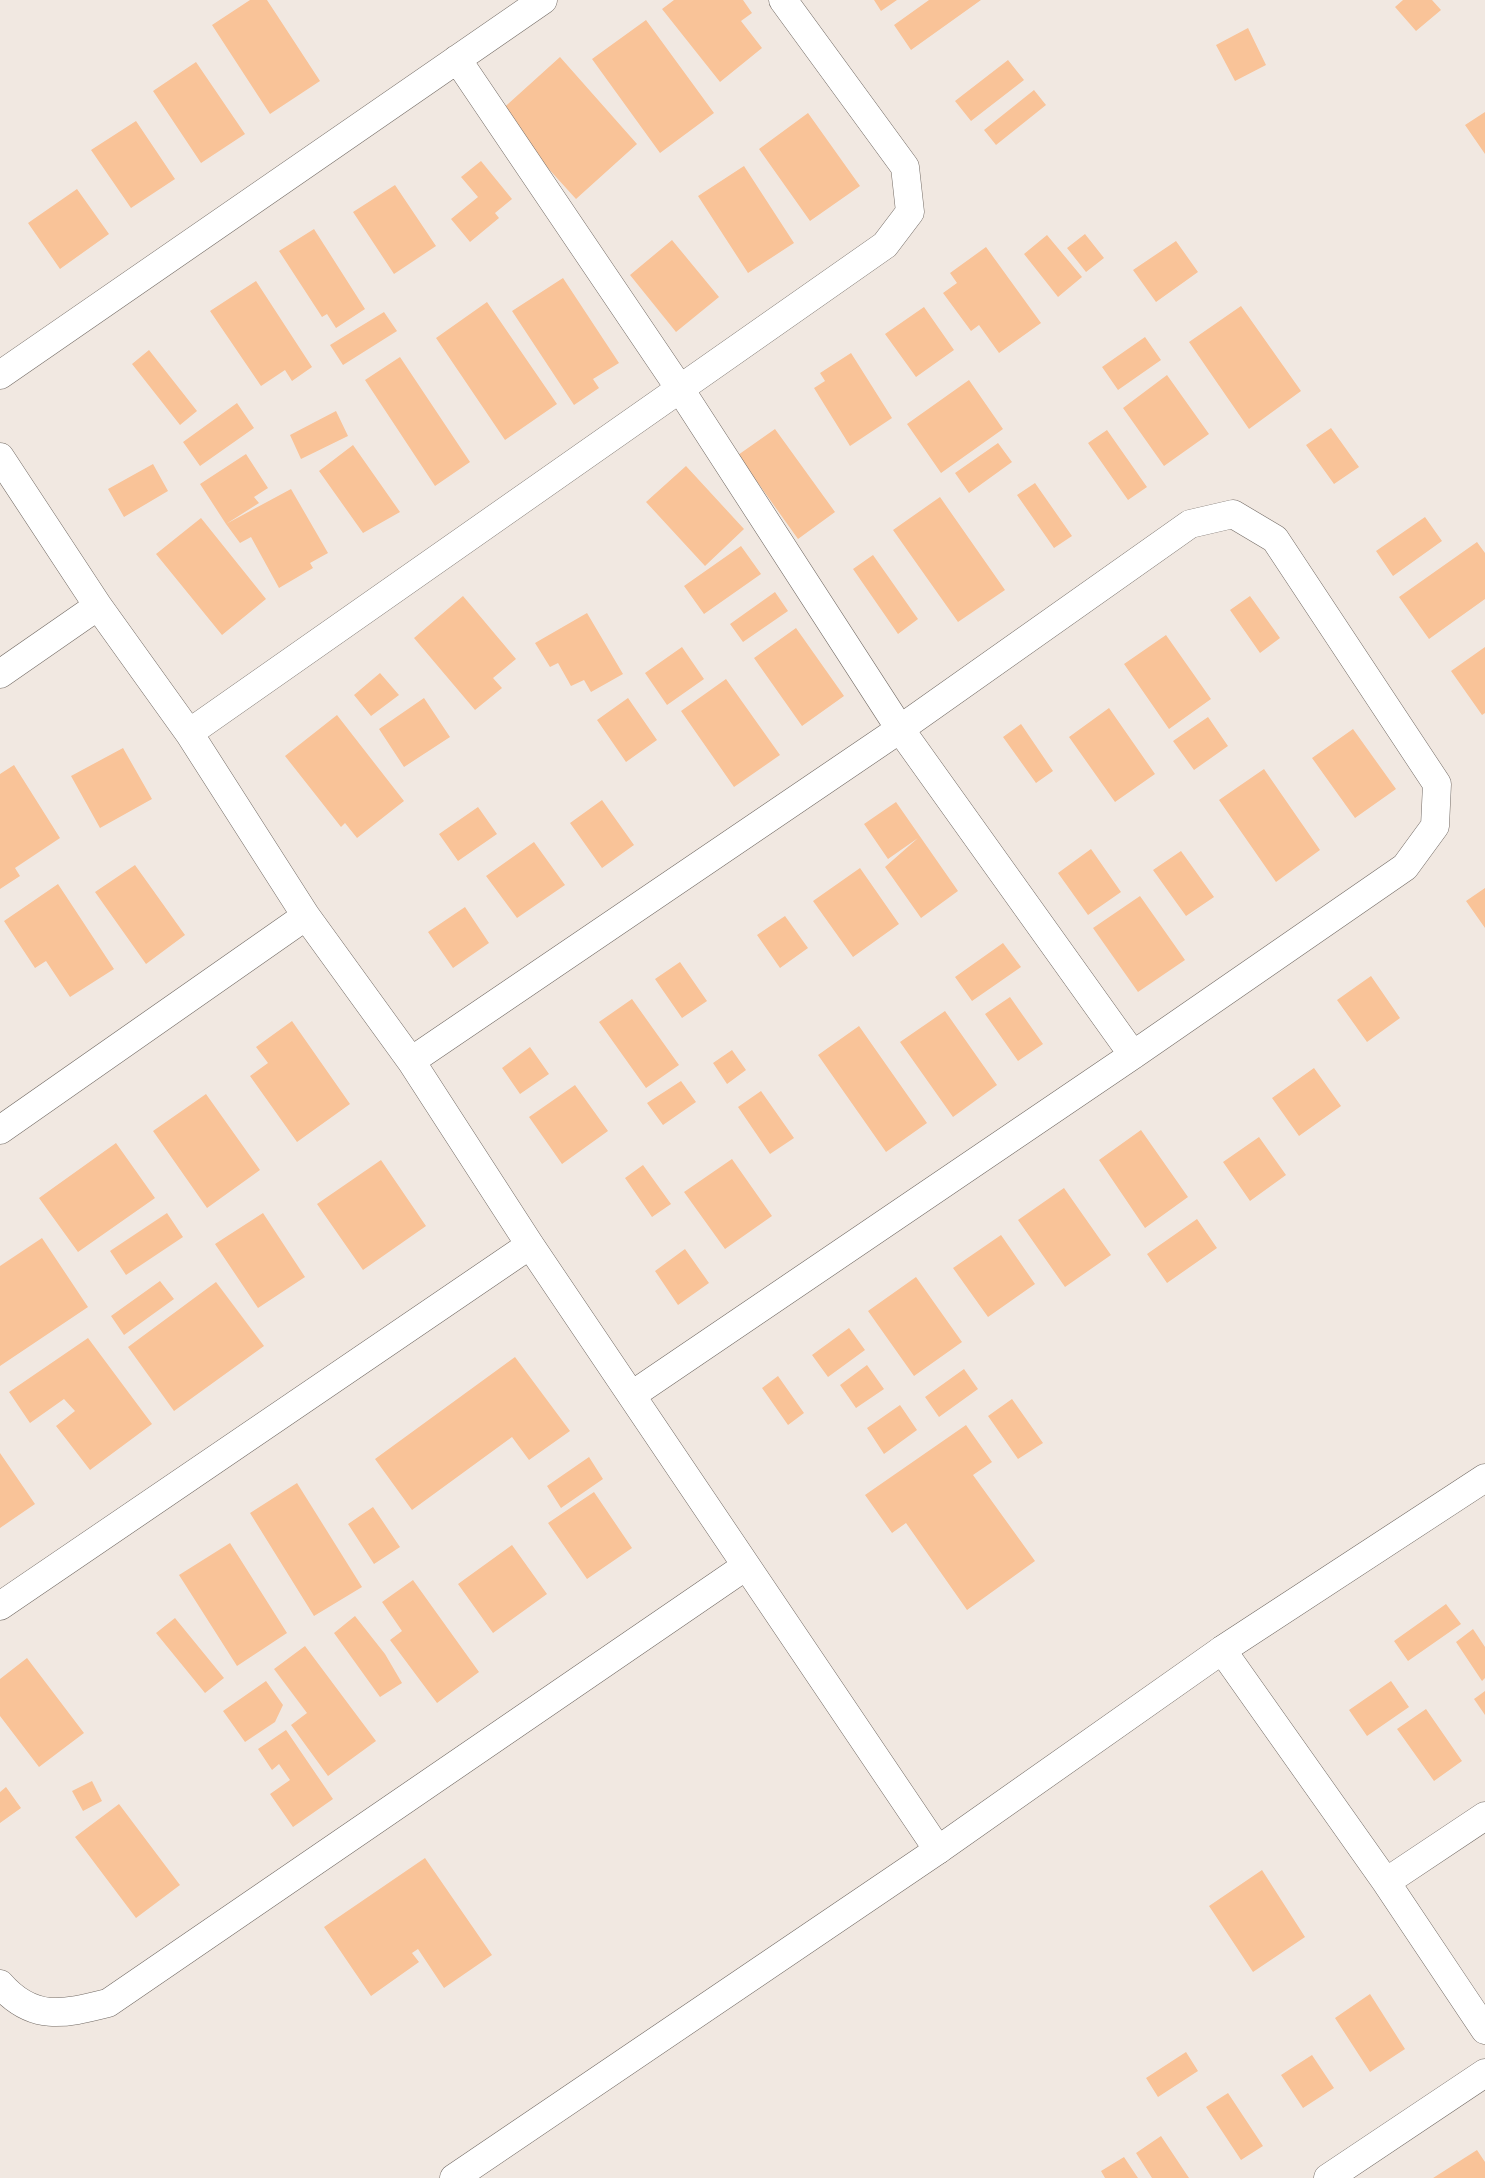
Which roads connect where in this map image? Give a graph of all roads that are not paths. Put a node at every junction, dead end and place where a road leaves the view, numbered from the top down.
1 (543, 0) edge
2 (783, 0) edge
3 (457, 59) junction
4 (0, 375) edge
5 (680, 389) junction
6 (0, 457) edge
7 (98, 606) junction
8 (0, 674) edge
9 (900, 729) junction
10 (189, 733) junction
11 (306, 916) junction
12 (1133, 1055) junction
13 (411, 1061) junction
14 (0, 1130) edge
15 (530, 1245) junction
16 (632, 1395) junction
17 (1485, 1478) edge
18 (746, 1566) junction
19 (0, 1606) edge
20 (1222, 1650) junction
21 (1485, 1816) edge
22 (938, 1850) junction
23 (1386, 1882) junction
24 (0, 1984) edge
25 (1485, 2030) edge
26 (1485, 2073) edge
27 (454, 2178) edge
28 (1328, 2178) edge

1 - 3 street
2 - 5 street
3 - 4 street
3 - 5 street
5 - 9 street
5 - 10 street
6 - 7 street
7 - 8 street
7 - 10 street
9 - 12 street
9 - 12 street
9 - 13 street
10 - 11 street
11 - 13 street
11 - 14 street
12 - 16 street
13 - 15 street
15 - 16 street
15 - 19 street
16 - 18 street
17 - 20 street
18 - 22 street
18 - 24 street
20 - 22 street
20 - 23 street
21 - 23 street
22 - 27 street
23 - 25 street
26 - 28 street

